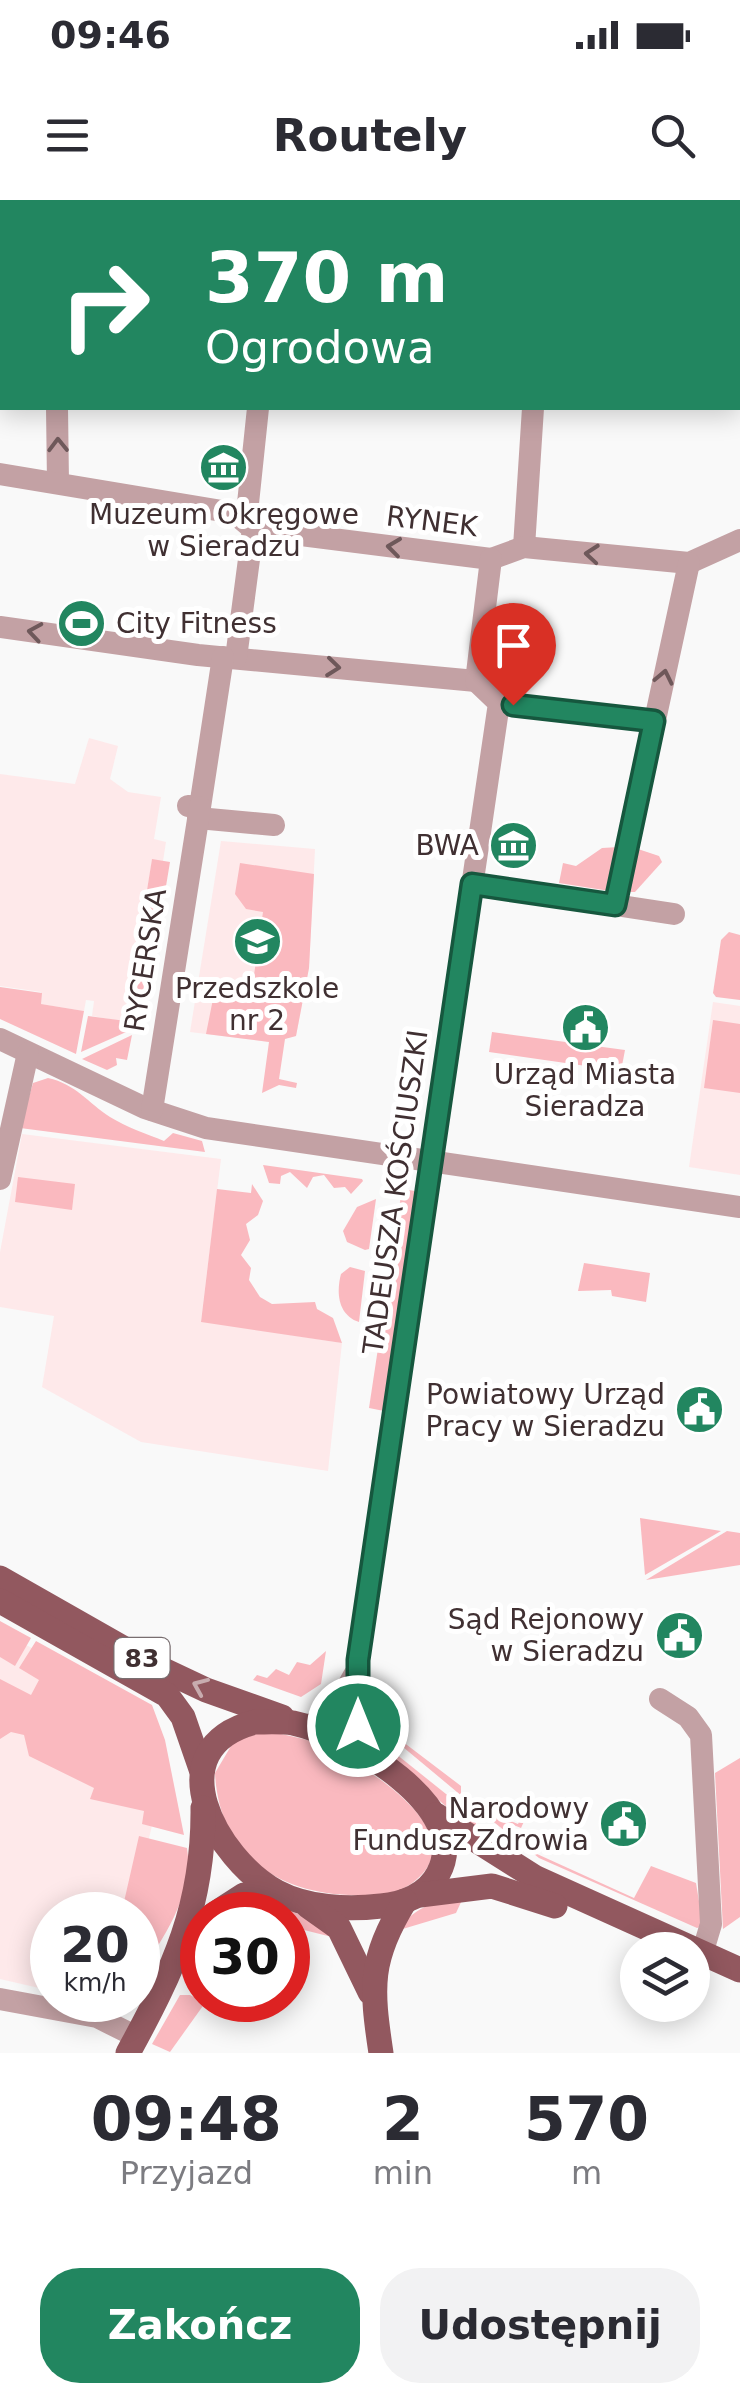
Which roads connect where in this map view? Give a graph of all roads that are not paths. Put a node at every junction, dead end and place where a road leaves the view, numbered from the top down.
1 (57, 410) edge
2 (258, 410) edge
3 (533, 410) edge
4 (0, 474) edge
5 (58, 484) junction
6 (252, 529) junction
7 (740, 540) edge
8 (524, 548) junction
9 (491, 559) junction
10 (689, 562) junction
11 (0, 626) edge
12 (230, 657) junction
13 (476, 681) junction
14 (499, 703) junction
15 (654, 721) junction
16 (194, 810) junction
17 (274, 825) dead end
18 (472, 884) junction
19 (615, 905) junction
20 (674, 914) dead end
21 (0, 1039) edge
22 (28, 1053) junction
23 (152, 1110) junction
24 (429, 1163) junction
25 (0, 1179) edge
26 (740, 1207) edge
27 (0, 1578) edge
28 (0, 1600) edge
29 (358, 1662) junction
30 (660, 1699) dead end
31 (298, 1725) junction
32 (366, 1754) junction
33 (202, 1781) junction
34 (436, 1815) junction
35 (281, 1892) edge
36 (410, 1898) junction
37 (310, 1901) edge
38 (310, 1909) edge
39 (642, 1932) edge
40 (707, 1932) edge
41 (620, 1934) edge
42 (180, 1961) edge
43 (710, 1963) edge
44 (710, 1968) edge
45 (740, 1970) edge
46 (171, 1974) junction
47 (740, 1988) edge
48 (372, 1997) junction
49 (0, 1999) edge
50 (133, 2045) edge
51 (381, 2053) edge

5 -> 1 street
2 - 6 street
3 - 8 street
4 - 5 street, RYNEK
5 - 6 street, RYNEK
9 -> 6 street, RYNEK
6 - 12 street
7 - 10 street
8 - 9 street
10 -> 8 street
9 - 13 street, RYNEK
15 -> 10 street
12 -> 11 street
12 -> 13 street
12 - 16 street, RYCERSKA
13 - 14 street
14 - 15 street
14 - 18 street, TADEUSZA KOŚCIUSZKI
15 - 19 street
16 - 17 street
16 - 23 street, RYCERSKA
18 - 19 street
18 - 24 street, TADEUSZA KOŚCIUSZKI
19 - 20 street
21 - 22 street
22 - 23 street
22 - 25 street
23 - 24 street
24 - 26 street
24 - 29 street, TADEUSZA KOŚCIUSZKI
31 -> 27 main road, 83
28 - 33 main road, 83
29 - 31 street, TADEUSZA KOŚCIUSZKI
29 - 32 street, TADEUSZA KOŚCIUSZKI
30 - 40 street
31 - 32 main road, 83
31 - 33 main road
32 - 34 main road, 83
33 - 35 main road
33 - 46 main road, 83
34 - 36 main road
34 - 39 main road
36 - 37 main road
36 - 41 main road
36 - 48 main road
38 - 48 main road
42 - 46 main road, 83
43 - 45 main road
44 - 47 main road
46 - 50 main road, 83
48 - 51 main road
49 - 50 street

